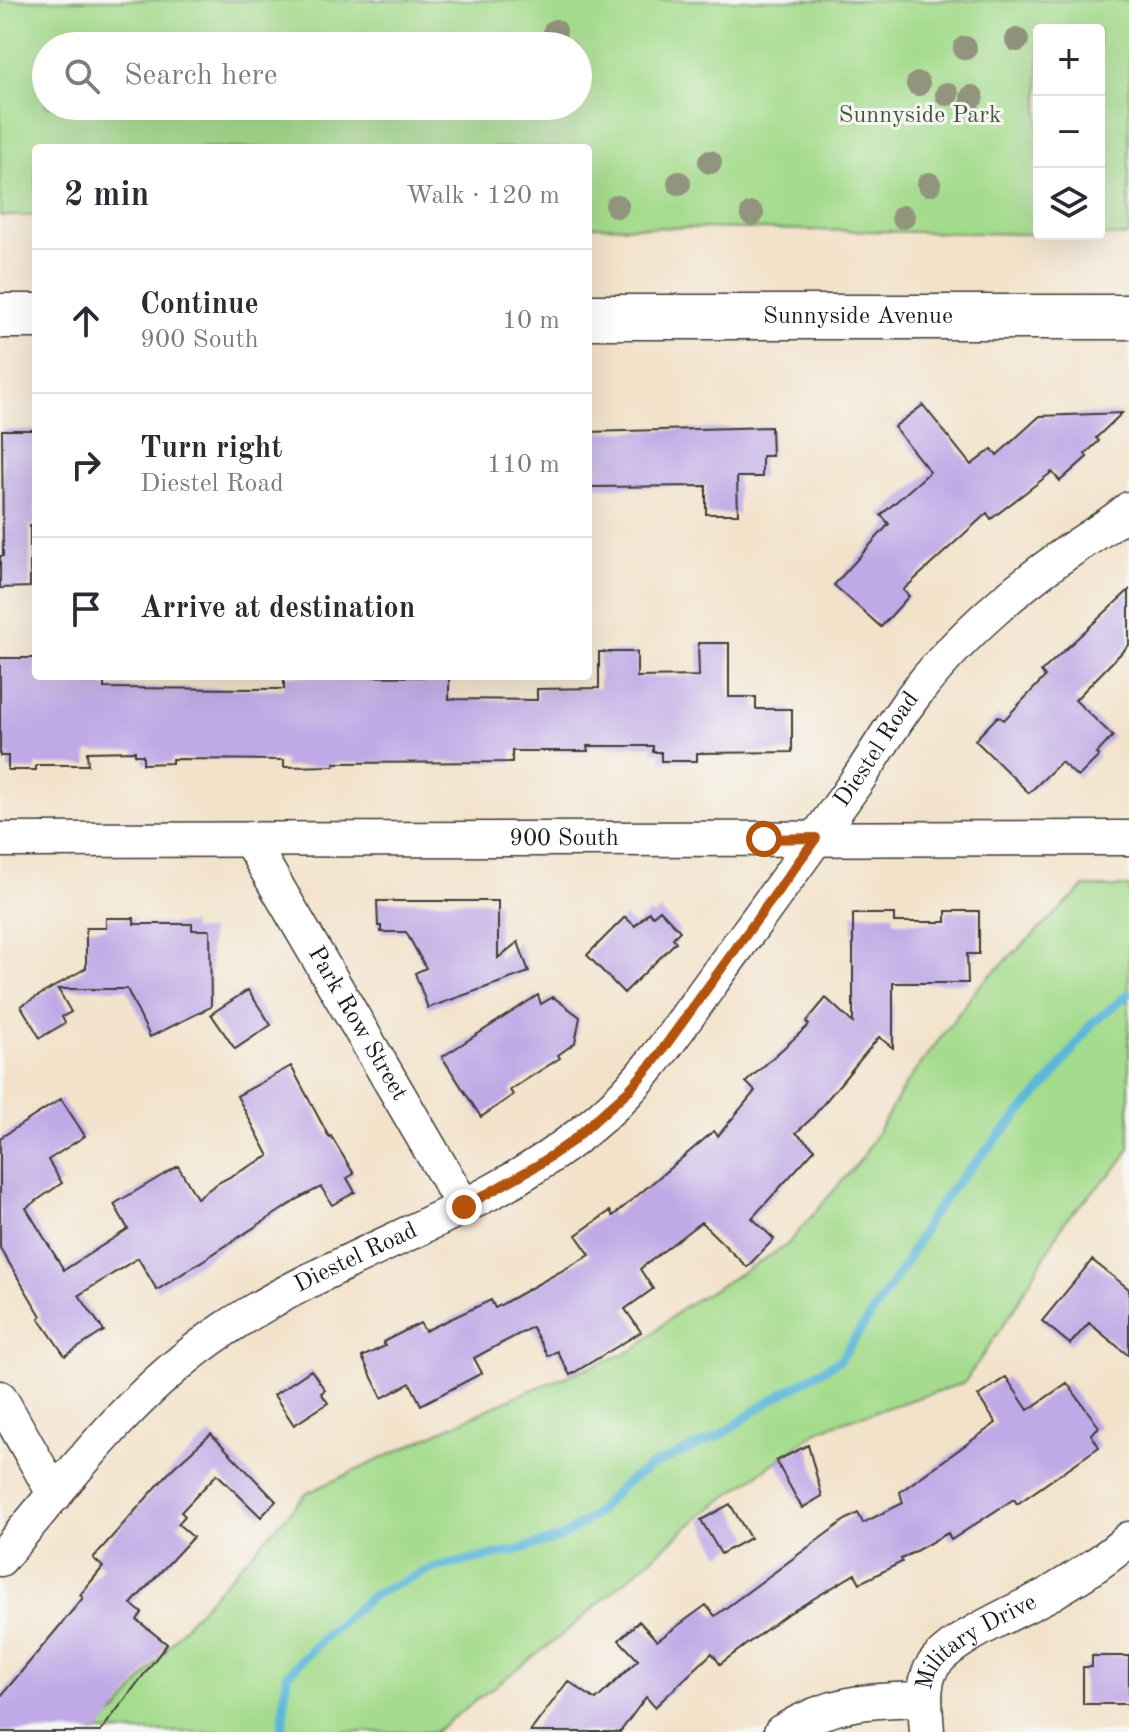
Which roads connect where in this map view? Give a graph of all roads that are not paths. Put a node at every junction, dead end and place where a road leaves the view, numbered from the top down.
1 (0, 316) edge
2 (32, 316) edge
3 (592, 317) edge
4 (1129, 317) edge
5 (1129, 509) edge
6 (816, 838) junction
7 (1129, 838) edge
8 (249, 839) junction
9 (0, 840) edge
10 (464, 1207) junction
11 (0, 1398) edge
12 (55, 1495) junction
13 (1129, 1539) edge
14 (0, 1559) edge
15 (926, 1716) edge
16 (781, 1732) edge

1 - 2 main road
3 - 4 main road, Sunnyside Avenue
5 - 6 street, Diestel Road
6 - 7 street, 900 South
6 - 8 street, 900 South
6 - 10 street, Diestel Road
8 - 9 street, 900 South
8 - 10 street, Park Row Street
10 - 12 street, Diestel Road
11 - 12 street
12 - 14 street, Diestel Road
13 - 15 street, Military Drive
15 - 16 street, Military Drive

